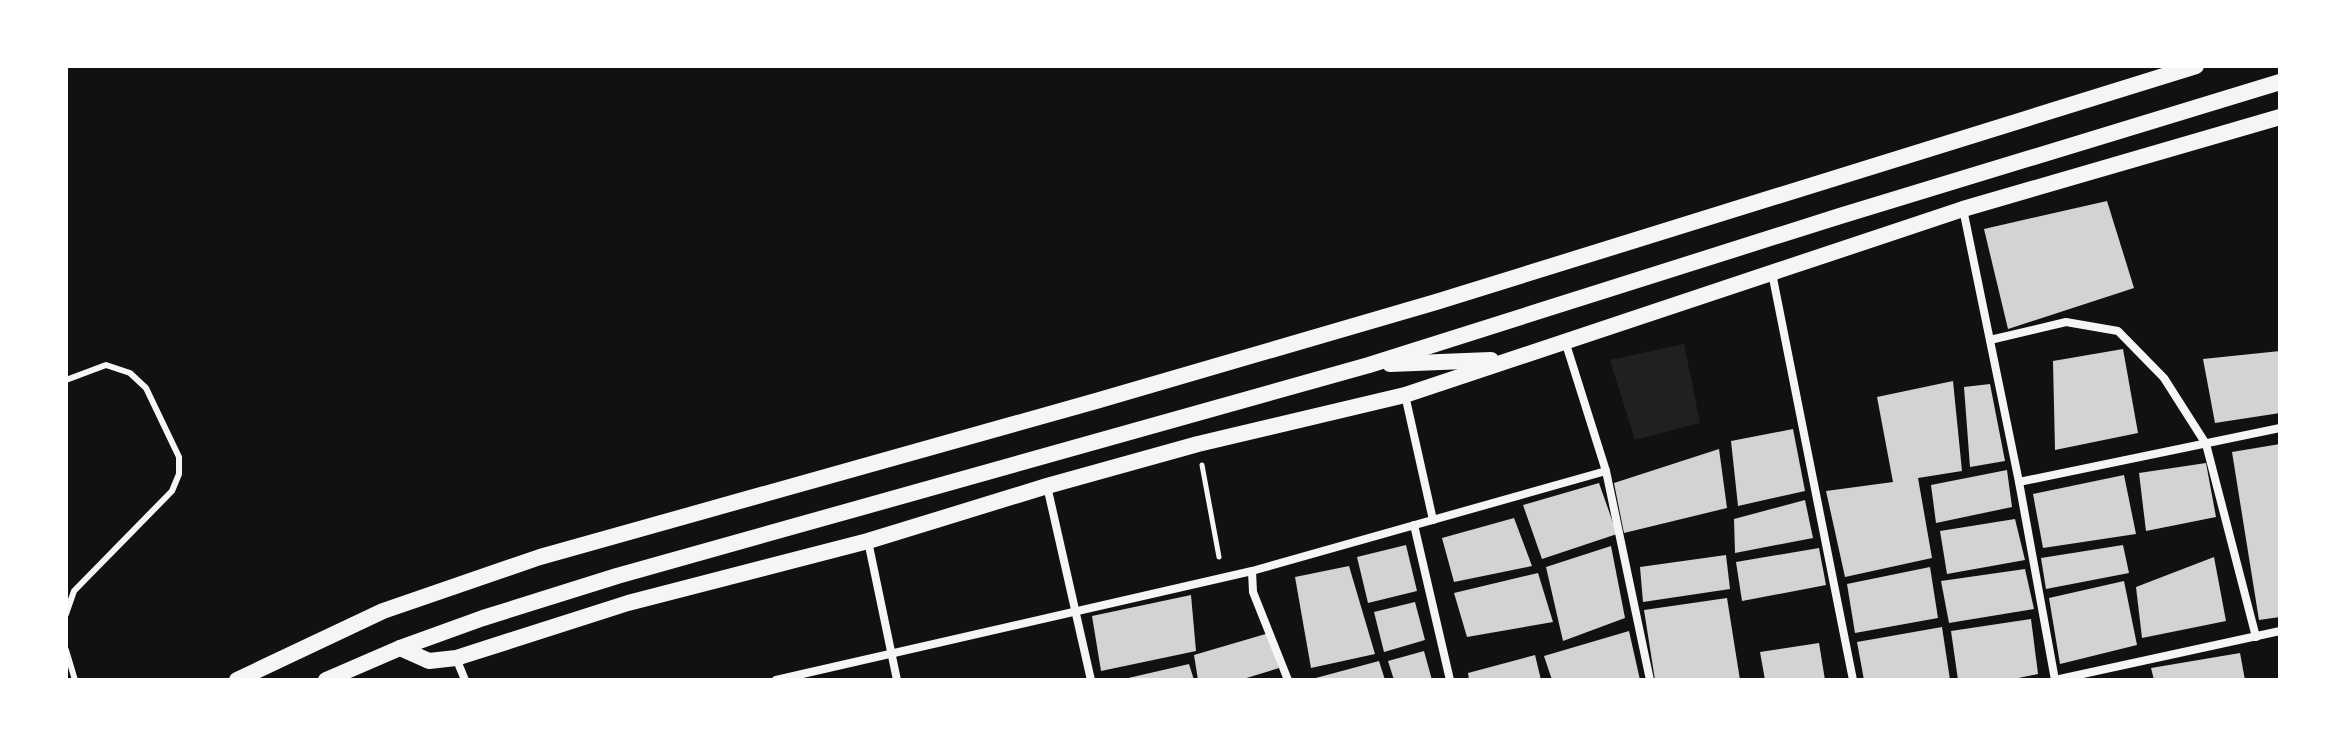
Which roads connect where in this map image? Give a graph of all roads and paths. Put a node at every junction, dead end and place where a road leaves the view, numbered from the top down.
1 (2196, 66) edge
2 (2280, 82) edge
3 (2280, 117) edge
4 (1963, 209) junction
5 (1772, 271) junction
6 (1990, 340) junction
7 (1565, 341) junction
8 (1509, 360) junction
9 (1369, 365) junction
10 (66, 380) edge
11 (1405, 395) junction
12 (2280, 428) edge
13 (1198, 444) junction
14 (2206, 444) junction
15 (1606, 471) junction
16 (2019, 482) junction
17 (1047, 486) junction
18 (1433, 520) junction
19 (1414, 525) junction
20 (868, 541) junction
21 (1252, 571) junction
22 (1223, 578) junction
23 (1075, 611) junction
24 (66, 614) edge
25 (2280, 631) edge
26 (2256, 637) junction
27 (400, 648) junction
28 (66, 650) edge
29 (891, 655) junction
30 (456, 658) junction
31 (75, 680) edge
32 (237, 680) edge
33 (326, 680) edge
34 (465, 680) edge
35 (776, 680) edge
36 (897, 680) edge
37 (1091, 680) edge
38 (1288, 680) edge
39 (1450, 680) edge
40 (1650, 680) edge
41 (1853, 680) edge
42 (2055, 680) edge

1 - 32 main road
2 - 9 main road
3 - 4 main road
4 - 5 main road
4 - 6 street
5 - 7 main road
5 - 41 street
6 - 14 street
6 - 16 street
7 - 8 main road
7 - 15 street
8 - 9 main road
8 - 11 main road
9 - 27 main road
10 - 24 lane
11 - 13 main road
11 - 18 street
12 - 14 street
13 - 17 main road
13 - 22 path
14 - 16 street
14 - 26 street
15 - 18 street
15 - 40 street
16 - 42 street
17 - 20 main road
17 - 23 street
18 - 19 street
19 - 21 street
19 - 39 street
20 - 29 street
20 - 30 main road
21 - 22 street
21 - 38 street
22 - 23 street
23 - 29 street
23 - 37 street
25 - 26 street
26 - 42 street
27 - 30 main road
27 - 33 main road
28 - 31 lane
29 - 35 street
29 - 36 street
30 - 34 street

